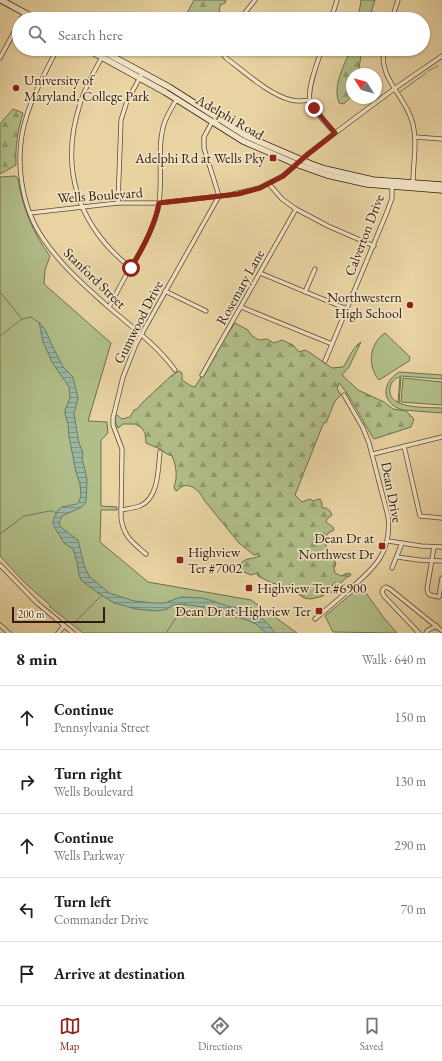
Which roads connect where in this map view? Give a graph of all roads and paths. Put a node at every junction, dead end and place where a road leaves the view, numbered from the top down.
1 (255, 0) edge
2 (337, 0) edge
3 (398, 0) edge
4 (2, 2) edge
5 (23, 12) edge
6 (246, 12) edge
7 (333, 12) edge
8 (394, 12) edge
9 (12, 36) edge
10 (54, 56) edge
11 (104, 56) edge
12 (106, 56) edge
13 (224, 56) edge
14 (320, 56) edge
15 (382, 56) edge
16 (442, 56) edge
17 (0, 58) edge
18 (142, 75) junction
19 (394, 89) junction
20 (177, 99) junction
21 (310, 100) junction
22 (212, 122) junction
23 (335, 133) junction
24 (415, 136) junction
25 (442, 139) edge
26 (301, 160) junction
27 (296, 164) junction
28 (413, 182) junction
29 (269, 184) junction
30 (392, 184) junction
31 (442, 185) edge
32 (442, 190) edge
33 (219, 196) junction
34 (118, 203) junction
35 (159, 203) junction
36 (81, 206) junction
37 (296, 209) junction
38 (30, 213) junction
39 (374, 246) junction
40 (131, 268) junction
41 (314, 269) dead end
42 (260, 273) junction
43 (165, 291) junction
44 (305, 292) junction
45 (109, 307) junction
46 (241, 307) junction
47 (347, 309) junction
48 (206, 311) dead end
49 (141, 335) junction
50 (332, 344) junction
51 (325, 361) dead end
52 (175, 370) dead end
53 (202, 374) dead end
54 (344, 395) dead end
55 (442, 437) edge
56 (404, 446) junction
57 (160, 452) dead end
58 (373, 454) junction
59 (121, 510) junction
60 (442, 518) edge
61 (388, 541) junction
62 (402, 544) junction
63 (434, 547) junction
64 (442, 547) edge
65 (146, 554) dead end
66 (397, 557) junction
67 (432, 561) junction
68 (442, 561) edge
69 (0, 565) edge
70 (392, 568) dead end
71 (442, 578) edge
72 (315, 619) dead end
73 (0, 625) edge
74 (64, 626) junction
75 (437, 626) junction
76 (442, 631) edge
77 (9, 633) edge
78 (58, 633) edge
79 (73, 633) edge
80 (419, 633) edge
81 (426, 633) edge

1 - 6 street
2 - 7 street
3 - 8 street
4 - 5 main road
9 - 17 street
10 - 38 street, Stanford Street
11 - 36 street
12 - 18 main road, Adelphi Road
13 - 21 street
14 - 21 street
15 - 19 street
16 - 19 street, Wells Boulevard
18 - 20 main road, Adelphi Road
18 - 26 main road, Adelphi Road
18 - 34 street
19 - 23 street, Wells Boulevard
19 - 24 street
20 - 22 main road, Adelphi Road
20 - 35 street
21 - 23 street
22 - 27 main road, Adelphi Road
22 - 33 street
23 - 26 street, Wells Boulevard
24 - 25 street
24 - 28 street
26 - 27 street, Wells Boulevard
26 - 30 main road, Adelphi Road
27 - 29 street, Wells Boulevard
27 - 30 main road, Adelphi Road
28 - 30 main road, Adelphi Road
28 - 31 main road, Adelphi Road
29 - 33 street, Wells Boulevard
29 - 37 street
30 - 32 main road, Adelphi Road
30 - 39 street, Calverton Drive
33 - 35 street, Wells Boulevard
33 - 43 street, Gumwood Drive
34 - 35 street, Wells Boulevard
34 - 36 street, Wells Boulevard
35 - 40 street
36 - 38 street, Wells Boulevard
36 - 40 street
37 - 39 street
37 - 42 street, Rosemary Lane
38 - 45 street, Stanford Street
39 - 47 street, Calverton Drive
40 - 45 street
41 - 44 street
42 - 44 street
42 - 46 street, Rosemary Lane
43 - 48 street
43 - 49 street, Gumwood Drive
44 - 47 street
45 - 49 street, Stanford Street
46 - 50 street
46 - 53 street, Rosemary Lane
47 - 50 street, Calverton Drive
49 - 52 street, Stanford Street
49 - 59 street, Gumwood Drive
50 - 51 street, Calverton Drive
54 - 58 street, Dean Drive
55 - 56 street
56 - 58 street
56 - 60 street
57 - 59 street
58 - 61 street, Dean Drive
59 - 65 street, Gumwood Drive
61 - 62 street
61 - 72 street, Dean Drive
62 - 63 street
62 - 66 street
63 - 64 street
63 - 67 street
66 - 67 street
66 - 70 street
67 - 68 street
67 - 71 street
69 - 74 street
73 - 77 street
74 - 78 street
74 - 79 street
75 - 76 street
75 - 80 street
75 - 81 street

